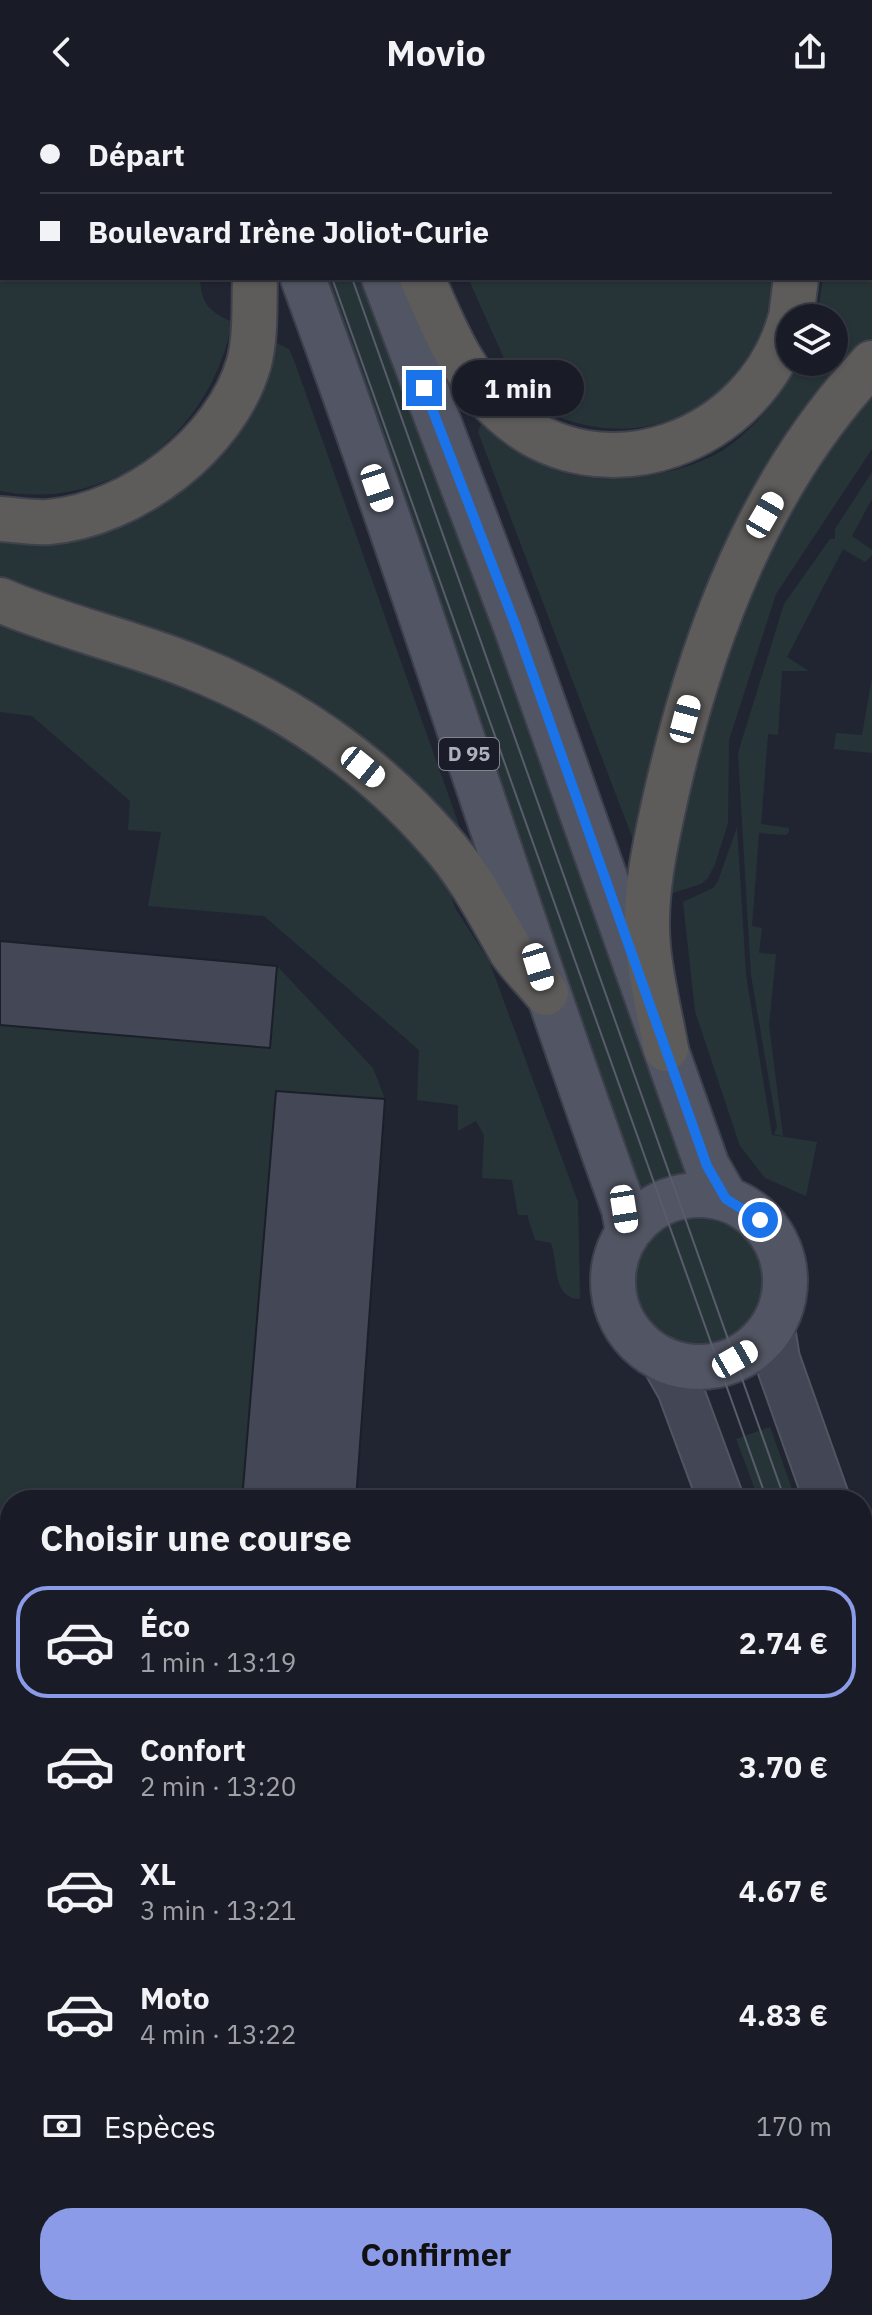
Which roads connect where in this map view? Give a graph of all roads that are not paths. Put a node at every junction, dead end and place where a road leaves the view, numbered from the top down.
1 (255, 280) edge
2 (304, 280) edge
3 (385, 280) edge
4 (423, 280) edge
5 (796, 280) edge
6 (792, 304) edge
7 (776, 357) edge
8 (872, 363) edge
9 (0, 519) edge
10 (0, 600) edge
11 (546, 993) junction
12 (666, 1049) junction
13 (726, 1199) junction
14 (628, 1231) junction
15 (772, 1328) junction
16 (663, 1359) junction
17 (717, 1490) edge
18 (823, 1490) edge

1 - 9 highway
2 - 11 main road, D 95
3 - 12 main road
4 - 7 highway
5 - 6 highway
8 - 12 highway
10 - 11 highway
11 - 14 main road, D 95
12 - 13 main road
13 - 14 main road
13 - 15 main road
14 - 16 main road
15 - 16 main road
15 - 18 main road
16 - 17 main road

